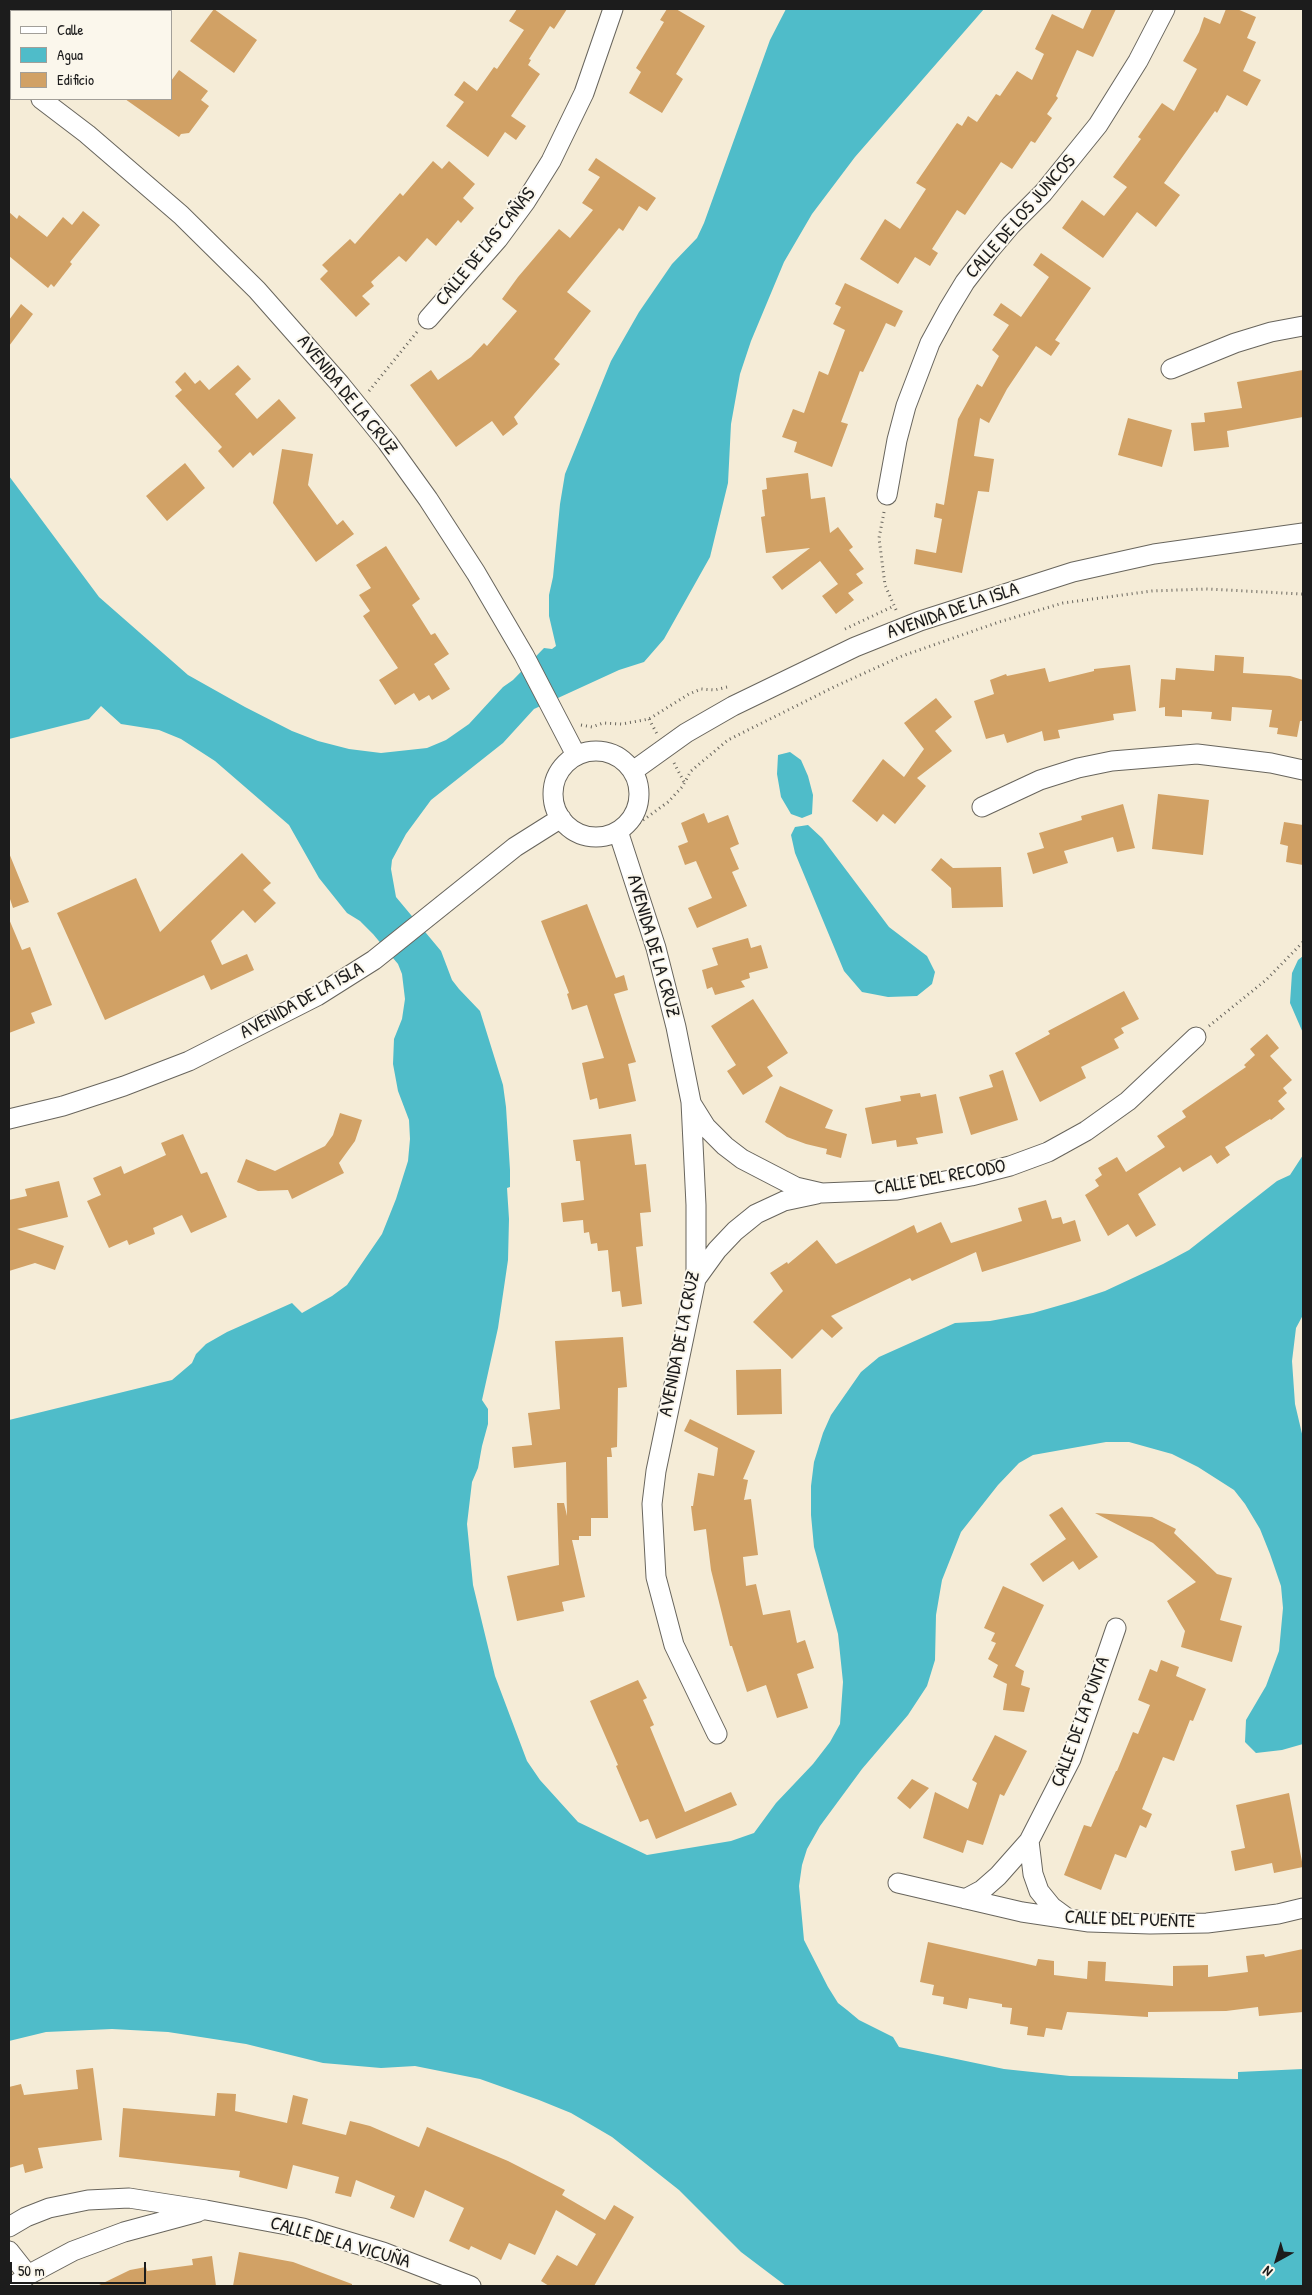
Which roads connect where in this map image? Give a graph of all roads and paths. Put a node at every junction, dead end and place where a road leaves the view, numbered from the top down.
1 (612, 9) edge
2 (1165, 9) edge
3 (41, 100) edge
4 (428, 319) joint
5 (1303, 326) edge
6 (1171, 369) dead end
7 (358, 405) junction
8 (886, 495) joint
9 (1303, 533) edge
10 (1303, 594) edge
11 (894, 606) junction
12 (904, 628) junction
13 (843, 630) dead end
14 (914, 652) junction
15 (733, 684) dead end
16 (556, 715) junction
17 (576, 755) junction
18 (1303, 770) edge
19 (633, 771) junction
20 (982, 807) dead end
21 (561, 818) junction
22 (620, 835) junction
23 (1303, 942) edge
24 (1196, 1037) joint
25 (691, 1102) junction
26 (9, 1119) edge
27 (822, 1194) junction
28 (696, 1279) junction
29 (1116, 1628) dead end
30 (717, 1734) dead end
31 (1029, 1841) junction
32 (898, 1884) dead end
33 (965, 1899) junction
34 (1303, 1908) edge
35 (1068, 1918) junction
36 (206, 2210) junction
37 (9, 2227) edge
38 (9, 2251) edge
39 (21, 2281) edge
40 (471, 2286) edge

1 - 4 street, CALLE DE LAS CAÑAS
2 - 8 street, CALLE DE LOS JUNCOS
3 - 7 street, AVENIDA DE LA CRUZ
4 - 7 path
5 - 6 street
7 - 16 street, AVENIDA DE LA CRUZ
8 - 11 path
9 - 12 street, AVENIDA DE LA ISLA
10 - 14 path
11 - 12 path
11 - 13 path
12 - 14 path
12 - 19 street, AVENIDA DE LA ISLA
14 - 22 path
15 - 16 path
16 - 17 street, AVENIDA DE LA CRUZ
17 - 19 street
17 - 21 street
18 - 20 street
19 - 22 street
21 - 22 street
21 - 26 street, AVENIDA DE LA ISLA
22 - 25 street, AVENIDA DE LA CRUZ
23 - 24 path
24 - 27 street, CALLE DEL RECODO
25 - 27 street, CALLE DEL RECODO
25 - 28 street, AVENIDA DE LA CRUZ
27 - 28 street, CALLE DEL RECODO
28 - 30 street, AVENIDA DE LA CRUZ
29 - 31 street, CALLE DE LA PUNTA
31 - 33 street, CALLE DE LA PUNTA
31 - 35 street
32 - 33 street, CALLE DEL PUENTE
33 - 35 street, CALLE DEL PUENTE
34 - 35 street, CALLE DEL PUENTE
36 - 37 street, CALLE DE LA VICUÑA
36 - 39 street, CALLE DE LA VICUÑA
36 - 40 street, CALLE DE LA VICUÑA
38 - 39 street

